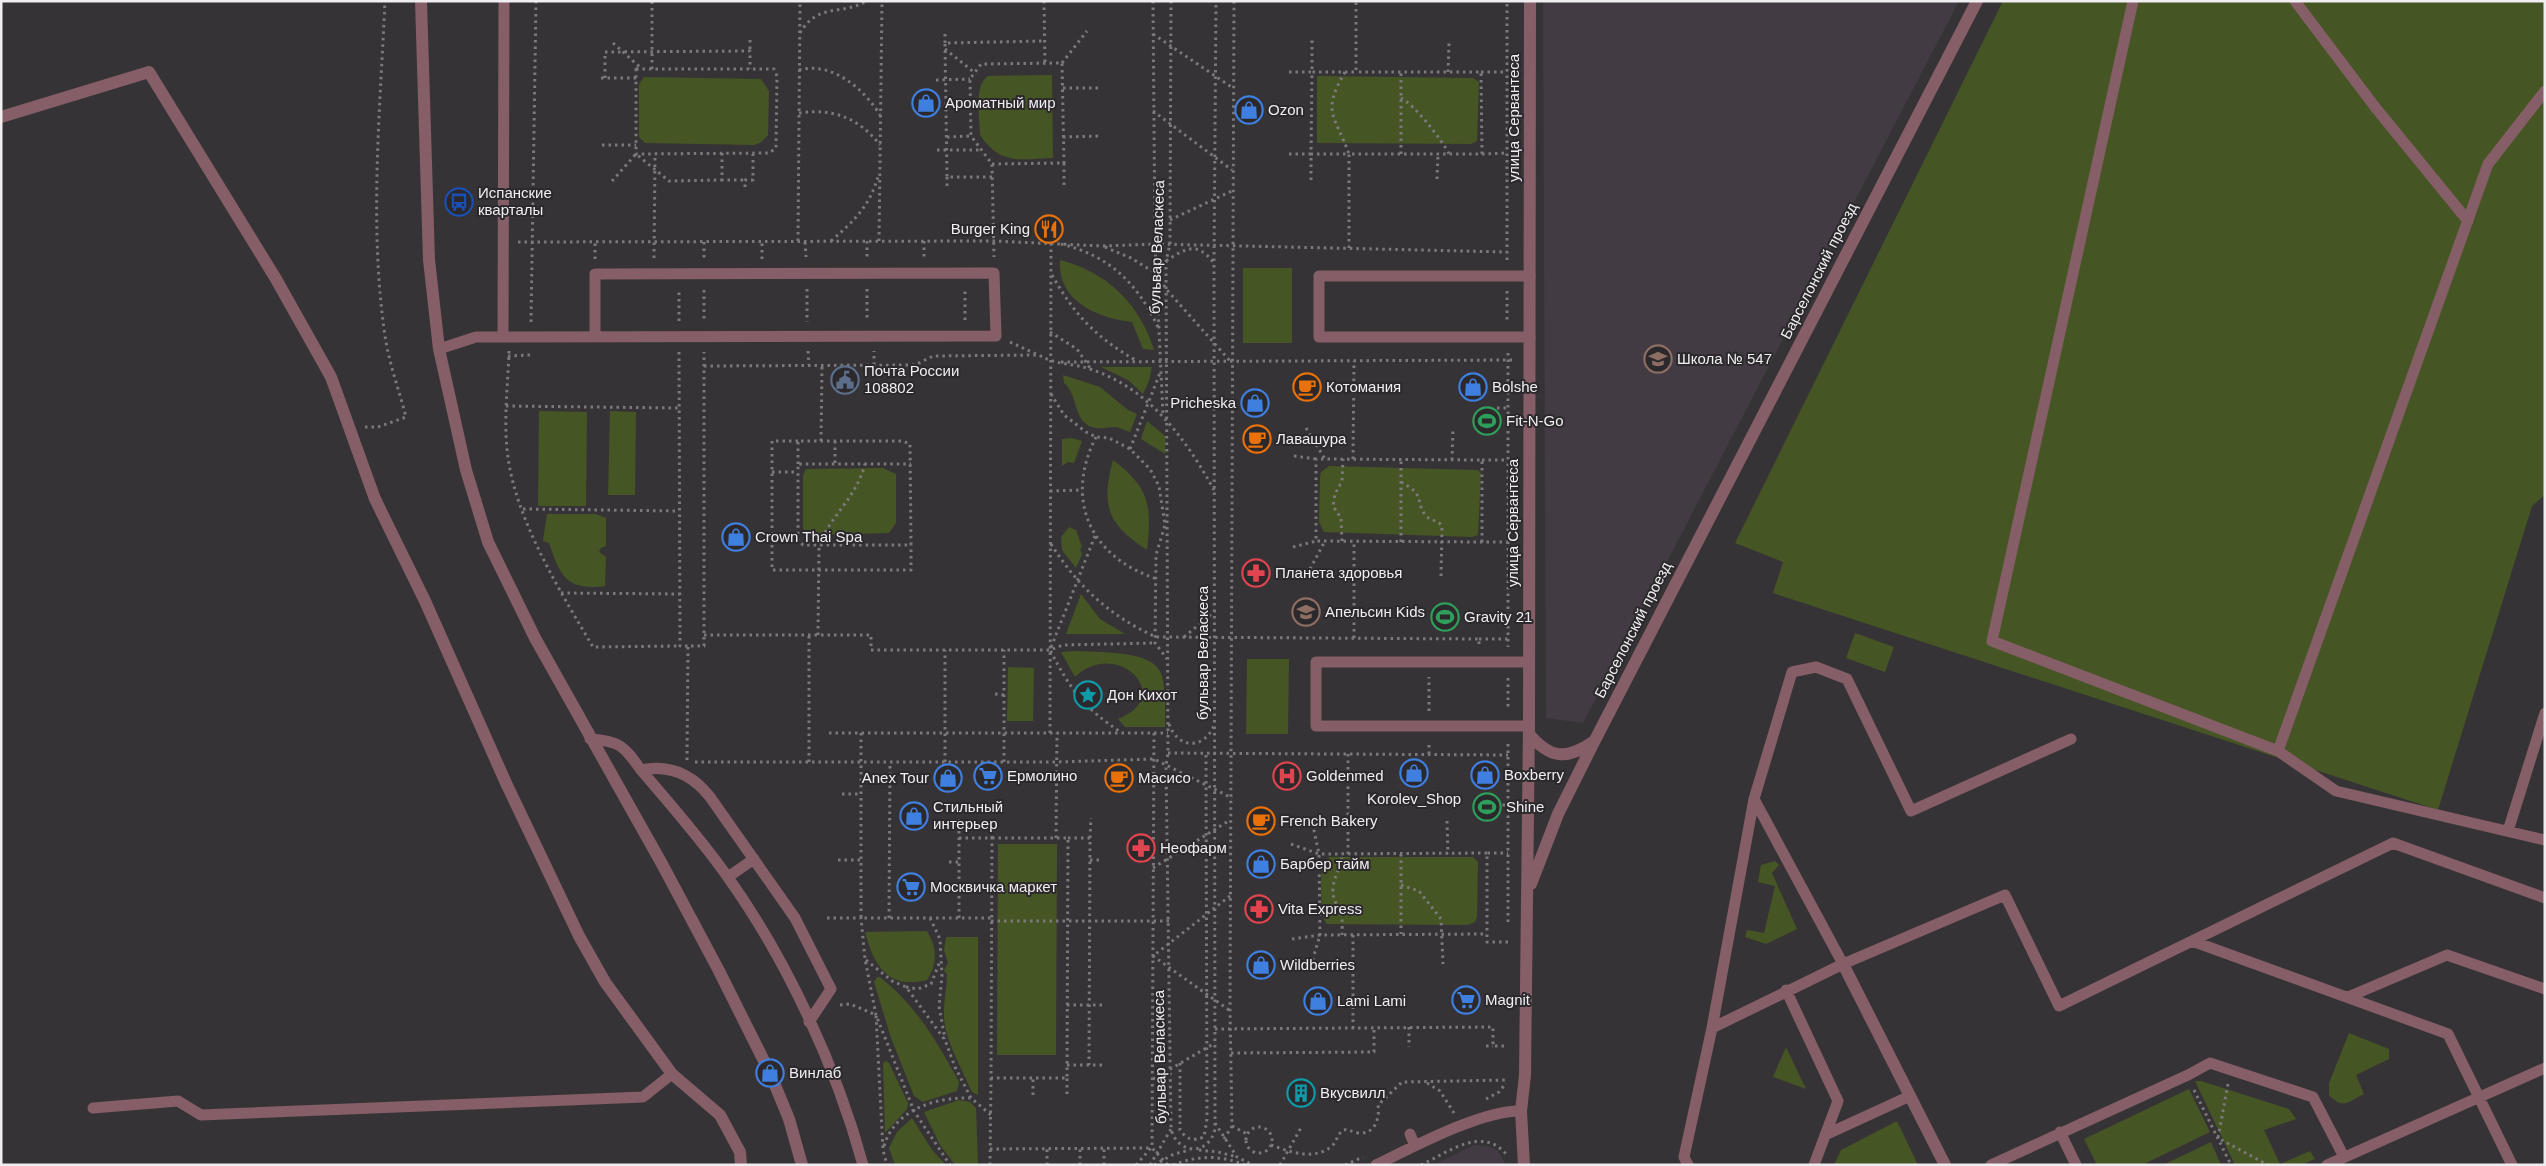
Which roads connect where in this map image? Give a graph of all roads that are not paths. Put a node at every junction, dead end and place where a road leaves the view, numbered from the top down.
1 (421, 1) edge
2 (504, 1) edge
3 (1530, 1) edge
4 (1977, 1) edge
5 (2133, 1) edge
6 (2295, 1) edge
7 (2545, 91) edge
8 (1, 116) edge
9 (2468, 221) junction
10 (1530, 276) junction
11 (596, 336) junction
12 (503, 337) junction
13 (1530, 337) junction
14 (439, 349) junction
15 (1529, 662) junction
16 (2545, 713) edge
17 (1529, 730) junction
18 (590, 739) junction
19 (2071, 739) dead end
20 (1594, 742) junction
21 (2278, 750) junction
22 (641, 770) junction
23 (1754, 799) junction
24 (2508, 831) junction
25 (2545, 840) edge
26 (754, 859) junction
27 (728, 878) junction
28 (1527, 893) junction
29 (2545, 898) edge
30 (2192, 941) junction
31 (1843, 964) junction
32 (2545, 989) edge
33 (1786, 990) junction
34 (2348, 997) junction
35 (809, 1022) junction
36 (1712, 1028) junction
37 (2545, 1068) edge
38 (672, 1074) junction
39 (1910, 1096) junction
40 (2481, 1098) junction
41 (93, 1108) dead end
42 (1521, 1111) junction
43 (2060, 1132) junction
44 (1410, 1134) dead end
45 (1825, 1135) junction
46 (1415, 1146) junction
47 (2344, 1157) junction
48 (741, 1165) edge
49 (802, 1165) edge
50 (863, 1165) edge
51 (1376, 1165) edge
52 (1524, 1165) edge
53 (1688, 1165) edge
54 (1814, 1165) edge
55 (1945, 1165) edge
56 (1991, 1165) edge
57 (2076, 1165) edge
58 (2327, 1165) edge
59 (2512, 1165) edge

1 - 14 street
2 - 12 lane
3 - 10 street, улица Сервантеса
4 - 20 street, Барселонский проезд
5 - 21 lane
6 - 9 lane
7 - 9 lane
8 - 38 street
9 - 21 lane
10 - 13 street, улица Сервантеса
10 - 13 lane
11 - 11 lane
11 - 12 lane
12 - 14 lane
13 - 15 street, улица Сервантеса
14 - 18 street
15 - 17 street, улица Сервантеса
15 - 17 lane
16 - 24 lane
17 - 20 street
17 - 28 street, улица Сервантеса
18 - 22 lane
18 - 49 street
19 - 23 lane
20 - 28 street, Барселонский проезд
21 - 24 lane
22 - 26 lane
22 - 27 lane
23 - 31 lane
23 - 36 lane
24 - 25 lane
26 - 27 lane
26 - 35 lane
27 - 35 lane
28 - 42 street, улица Сервантеса
29 - 30 lane
30 - 31 lane
30 - 34 lane
31 - 33 lane
31 - 39 street
32 - 34 lane
33 - 36 lane
33 - 45 lane
34 - 40 lane
35 - 50 lane
36 - 53 lane
37 - 40 lane
38 - 41 lane
38 - 48 street
39 - 45 lane
39 - 55 street
40 - 47 lane
40 - 59 lane
42 - 46 lane
42 - 52 street, улица Сервантеса
43 - 47 lane
43 - 56 lane
43 - 57 lane
44 - 46 lane
45 - 54 lane
46 - 51 lane
47 - 58 lane

